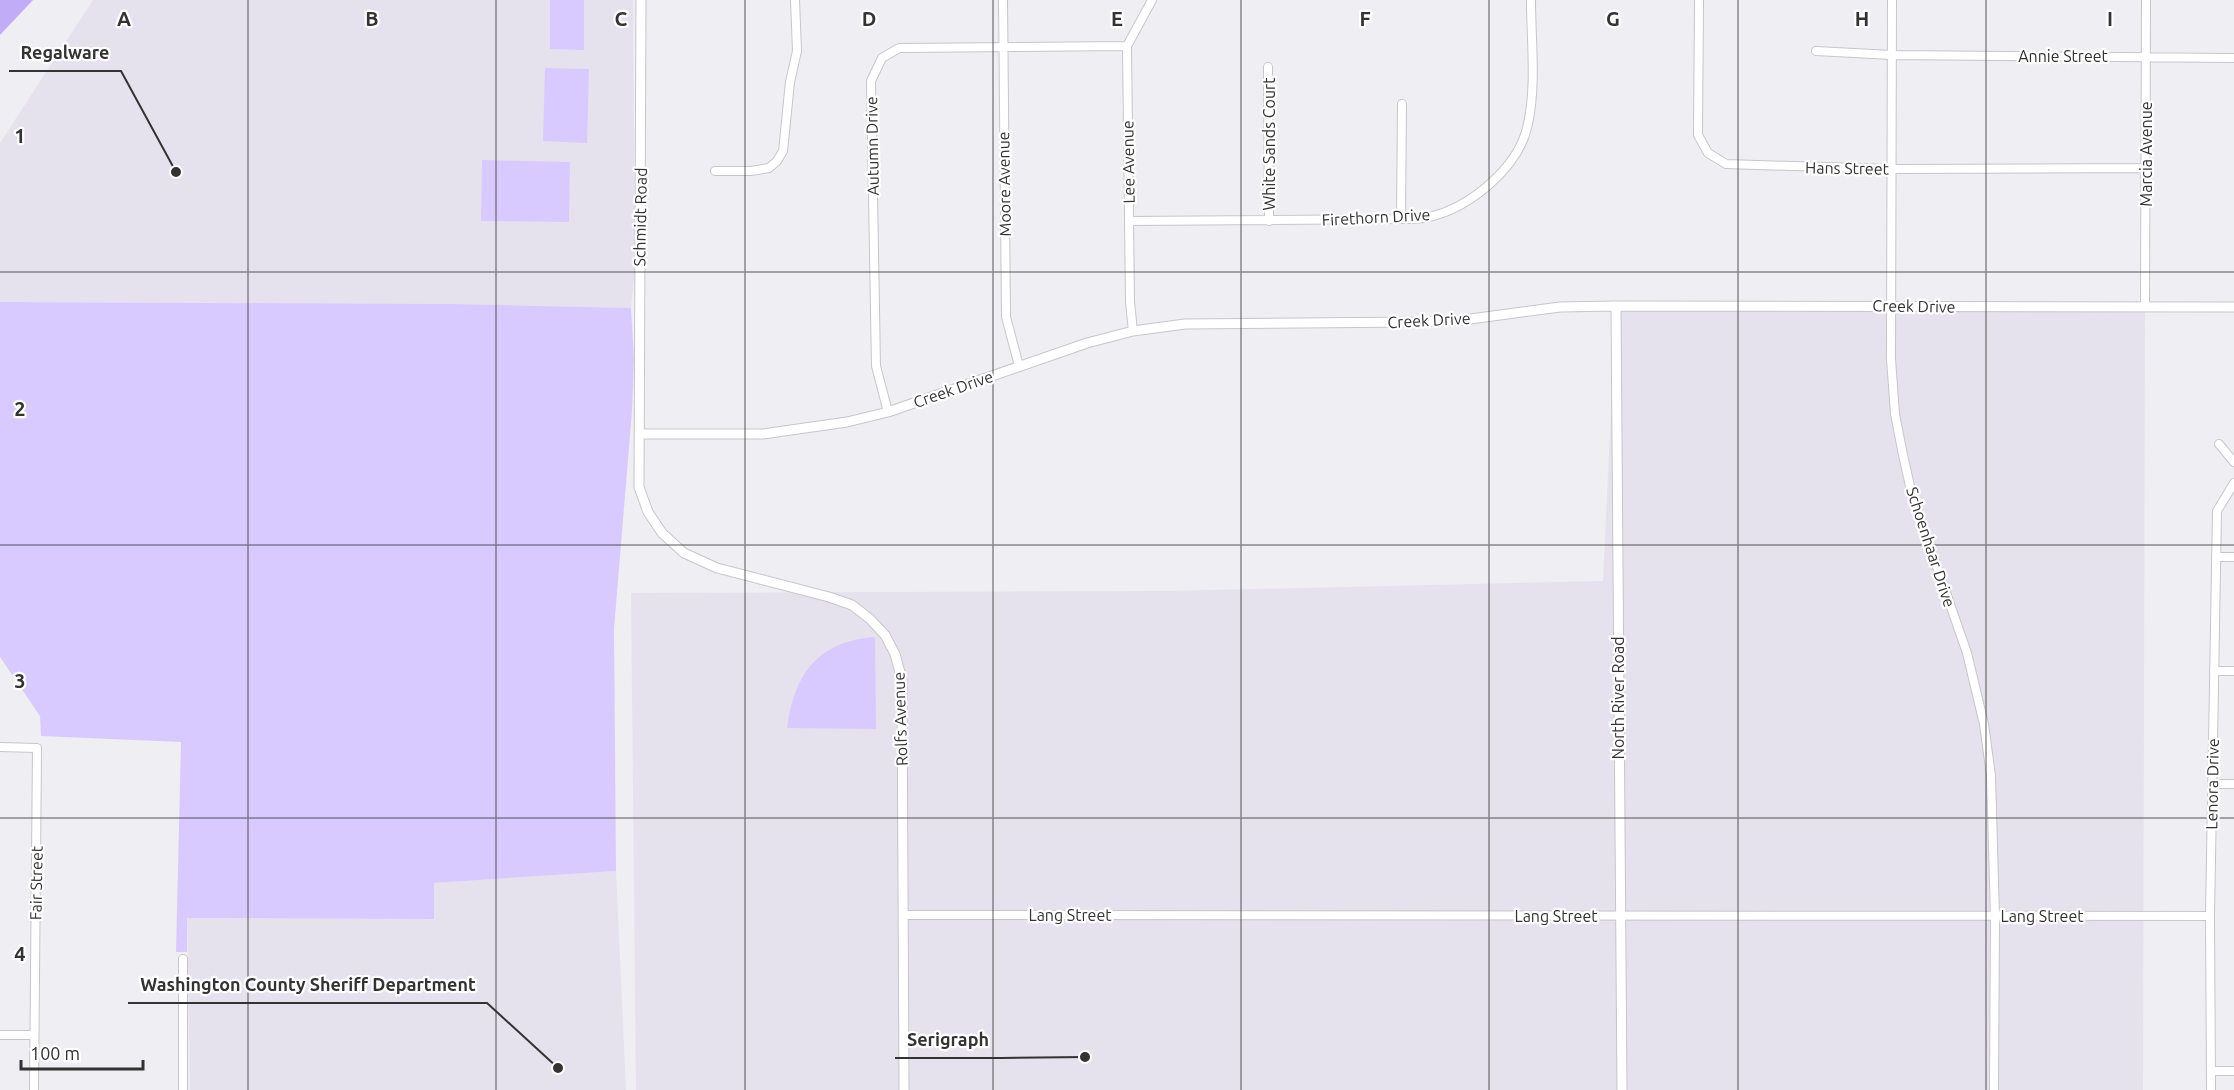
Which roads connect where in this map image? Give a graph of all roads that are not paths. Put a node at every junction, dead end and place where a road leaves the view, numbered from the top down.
1 (640, 0) edge
2 (795, 0) edge
3 (1003, 0) edge
4 (1152, 0) edge
5 (1531, 0) edge
6 (1699, 0) edge
7 (1893, 0) edge
8 (2146, 0) edge
9 (1127, 46) junction
10 (1002, 47) junction
11 (1816, 51) dead end
12 (1892, 55) junction
13 (2146, 56) junction
14 (2234, 58) edge
15 (1268, 67) dead end
16 (1402, 104) dead end
17 (2146, 168) junction
18 (1891, 169) junction
19 (715, 171) dead end
20 (1401, 219) junction
21 (1129, 221) junction
22 (1269, 221) junction
23 (1616, 306) junction
24 (1893, 306) junction
25 (2145, 307) junction
26 (2234, 307) edge
27 (1133, 331) junction
28 (1018, 366) junction
29 (888, 412) junction
30 (640, 434) junction
31 (2219, 444) dead end
32 (2234, 462) edge
33 (2234, 483) edge
34 (2216, 557) junction
35 (2234, 557) edge
36 (2214, 671) junction
37 (2234, 671) edge
38 (0, 747) edge
39 (2212, 784) junction
40 (2234, 784) edge
41 (903, 915) junction
42 (1619, 916) junction
43 (1995, 916) junction
44 (2210, 916) junction
45 (183, 959) dead end
46 (0, 1035) edge
47 (34, 1035) junction
48 (2211, 1071) junction
49 (2234, 1071) edge
50 (34, 1090) edge
51 (183, 1090) edge
52 (904, 1090) edge
53 (1622, 1090) edge
54 (1994, 1090) edge
55 (2211, 1090) edge

1 - 30 street, Schmidt Road
2 - 19 street
3 - 10 street, Moore Avenue
4 - 9 street, Lee Avenue
5 - 20 street, Firethorn Drive
6 - 18 street, Hans Street
7 - 12 street, Schoenhaar Drive
8 - 13 street, Marcia Avenue
9 - 10 street, Autumn Drive
9 - 21 street, Lee Avenue
10 - 28 street, Moore Avenue
10 - 29 street, Autumn Drive
11 - 12 street, Annie Street
12 - 13 street, Annie Street
12 - 18 street, Schoenhaar Drive
13 - 14 street, Annie Street
13 - 17 street, Marcia Avenue
15 - 22 street, White Sands Court
16 - 20 street
17 - 18 street, Hans Street
17 - 25 street, Marcia Avenue
18 - 24 street, Schoenhaar Drive
20 - 22 street, Firethorn Drive
21 - 22 street, Firethorn Drive
21 - 27 street, Lee Avenue
23 - 24 street, Creek Drive
23 - 27 street, Creek Drive
23 - 42 street, North River Road
24 - 25 street, Creek Drive
24 - 43 street, Schoenhaar Drive
25 - 26 street, Creek Drive
27 - 28 street, Creek Drive
28 - 29 street, Creek Drive
29 - 30 street, Creek Drive
30 - 41 street, Rolfs Avenue
31 - 32 street
33 - 34 street, Lenora Drive
34 - 35 street
34 - 36 street, Lenora Drive
36 - 37 street
36 - 39 street, Lenora Drive
38 - 47 street, Fair Street
39 - 40 street
39 - 44 street, Lenora Drive
41 - 42 street, Lang Street
41 - 52 street, Rolfs Avenue
42 - 43 street, Lang Street
42 - 53 street, North River Road
43 - 44 street, Lang Street
43 - 54 street, Schoenhaar Drive
44 - 48 street, Lenora Drive
45 - 51 street
46 - 47 street
47 - 50 street, Fair Street
48 - 49 street
48 - 55 street, Lenora Drive

